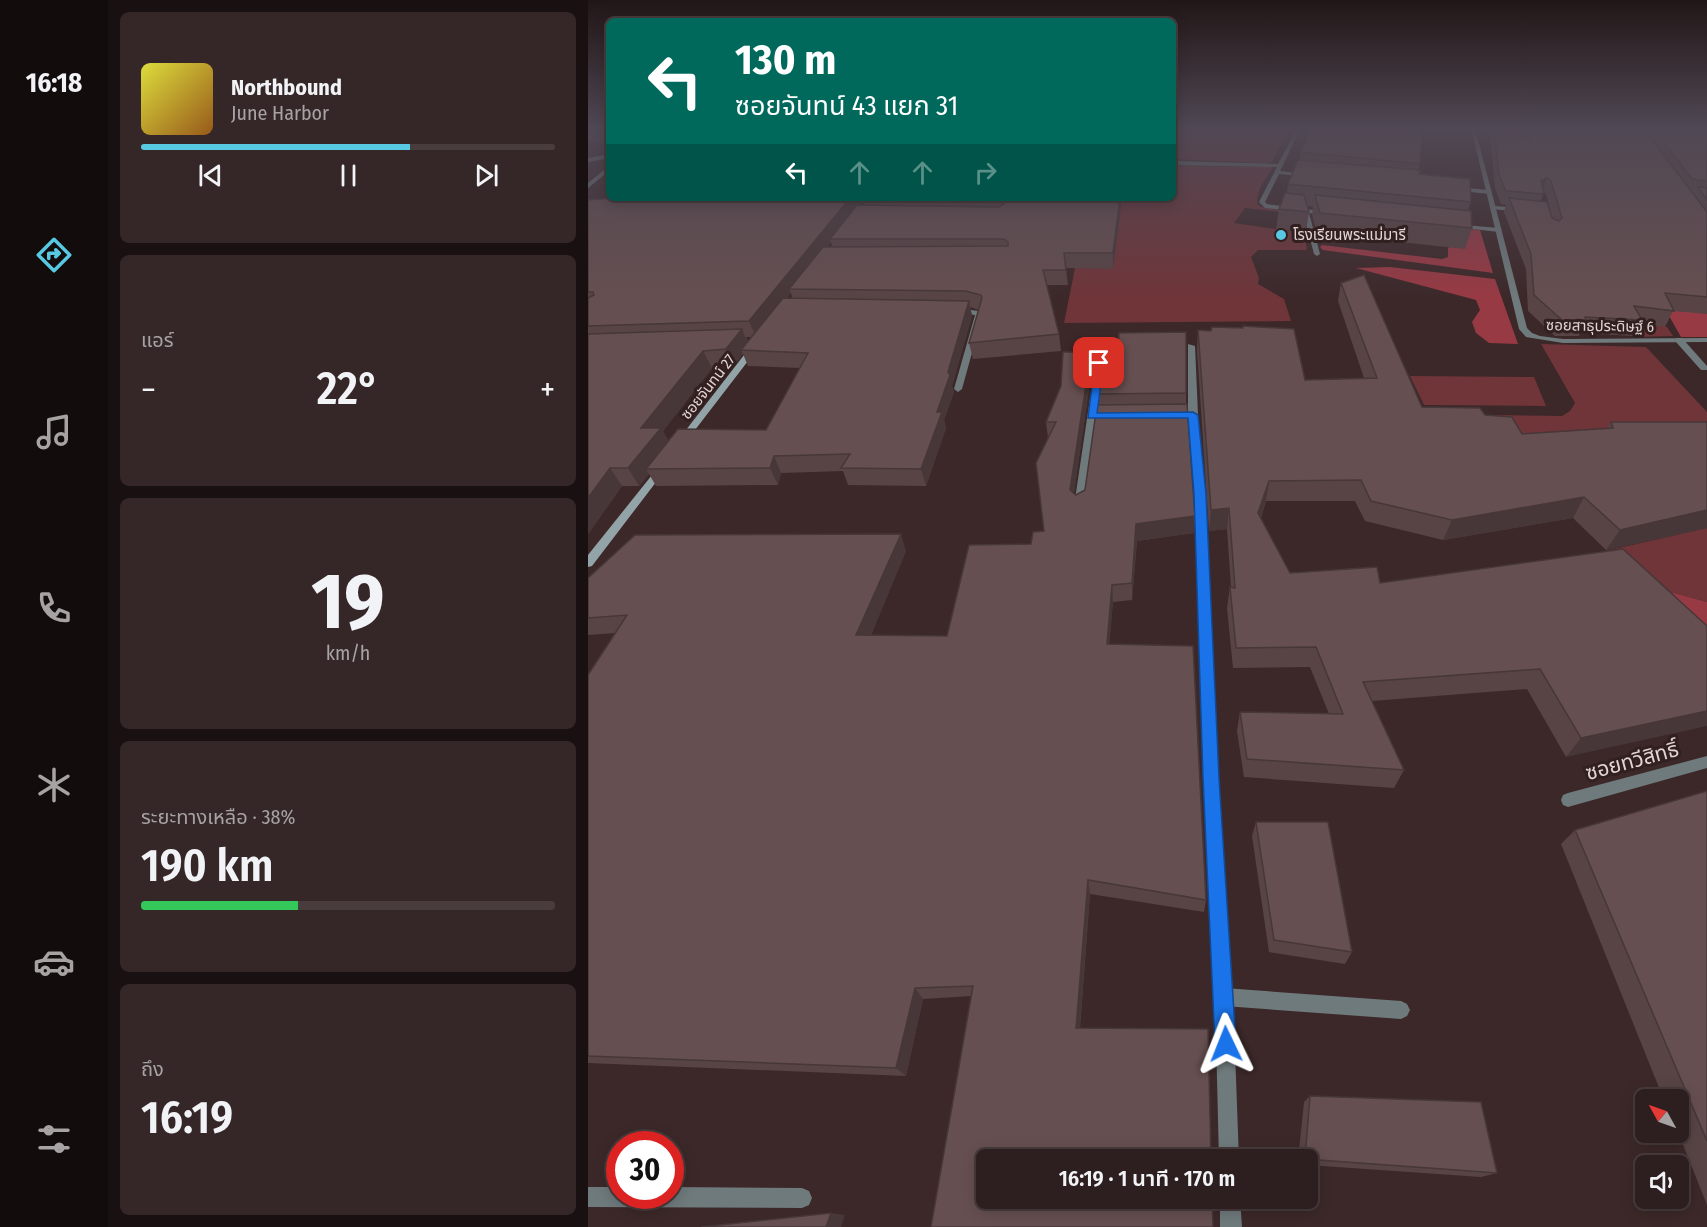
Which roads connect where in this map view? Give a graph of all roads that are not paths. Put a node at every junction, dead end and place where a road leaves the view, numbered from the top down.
1 (1270, 185) edge
2 (1487, 185) edge
3 (1445, 188) edge
4 (1489, 192) junction
5 (1494, 208) junction
6 (1525, 210) edge
7 (1306, 211) junction
8 (1340, 214) edge
9 (1442, 224) edge
10 (1499, 230) junction
11 (1317, 254) dead end
12 (945, 310) edge
13 (1679, 340) junction
14 (1707, 340) edge
15 (749, 341) edge
16 (760, 341) joint
17 (1191, 346) dead end
18 (1101, 347) dead end
19 (1704, 368) dead end
20 (958, 389) dead end
21 (1092, 416) junction
22 (1103, 416) edge
23 (674, 452) edge
24 (667, 461) edge
25 (1079, 507) edge
26 (588, 563) edge
27 (1707, 762) edge
28 (1568, 800) dead end
29 (1224, 997) junction
30 (1401, 1010) dead end
31 (1229, 1149) edge
32 (588, 1197) edge
33 (802, 1198) dead end
34 (1230, 1209) edge
35 (1231, 1227) edge

1 - 7 street
2 - 4 street, ซอยสาธุประดิษฐ์ 6
3 - 4 street
4 - 5 street, ซอยสาธุประดิษฐ์ 6
5 - 6 street
5 - 10 street, ซอยสาธุประดิษฐ์ 6
7 - 8 street
7 - 11 street
9 - 10 street
10 - 13 street, ซอยสาธุประดิษฐ์ 6
12 - 20 street
13 - 14 street, ซอยสาธุประดิษฐ์ 6
13 - 19 street
15 - 16 street
16 - 23 street, ซอยจันทน์ 27
17 - 29 street
18 - 21 street
21 - 22 street
21 - 25 street
24 - 26 street
27 - 28 street, ซอยทวีสิทธิ์
29 - 30 street
29 - 31 street
32 - 33 street
34 - 35 street

